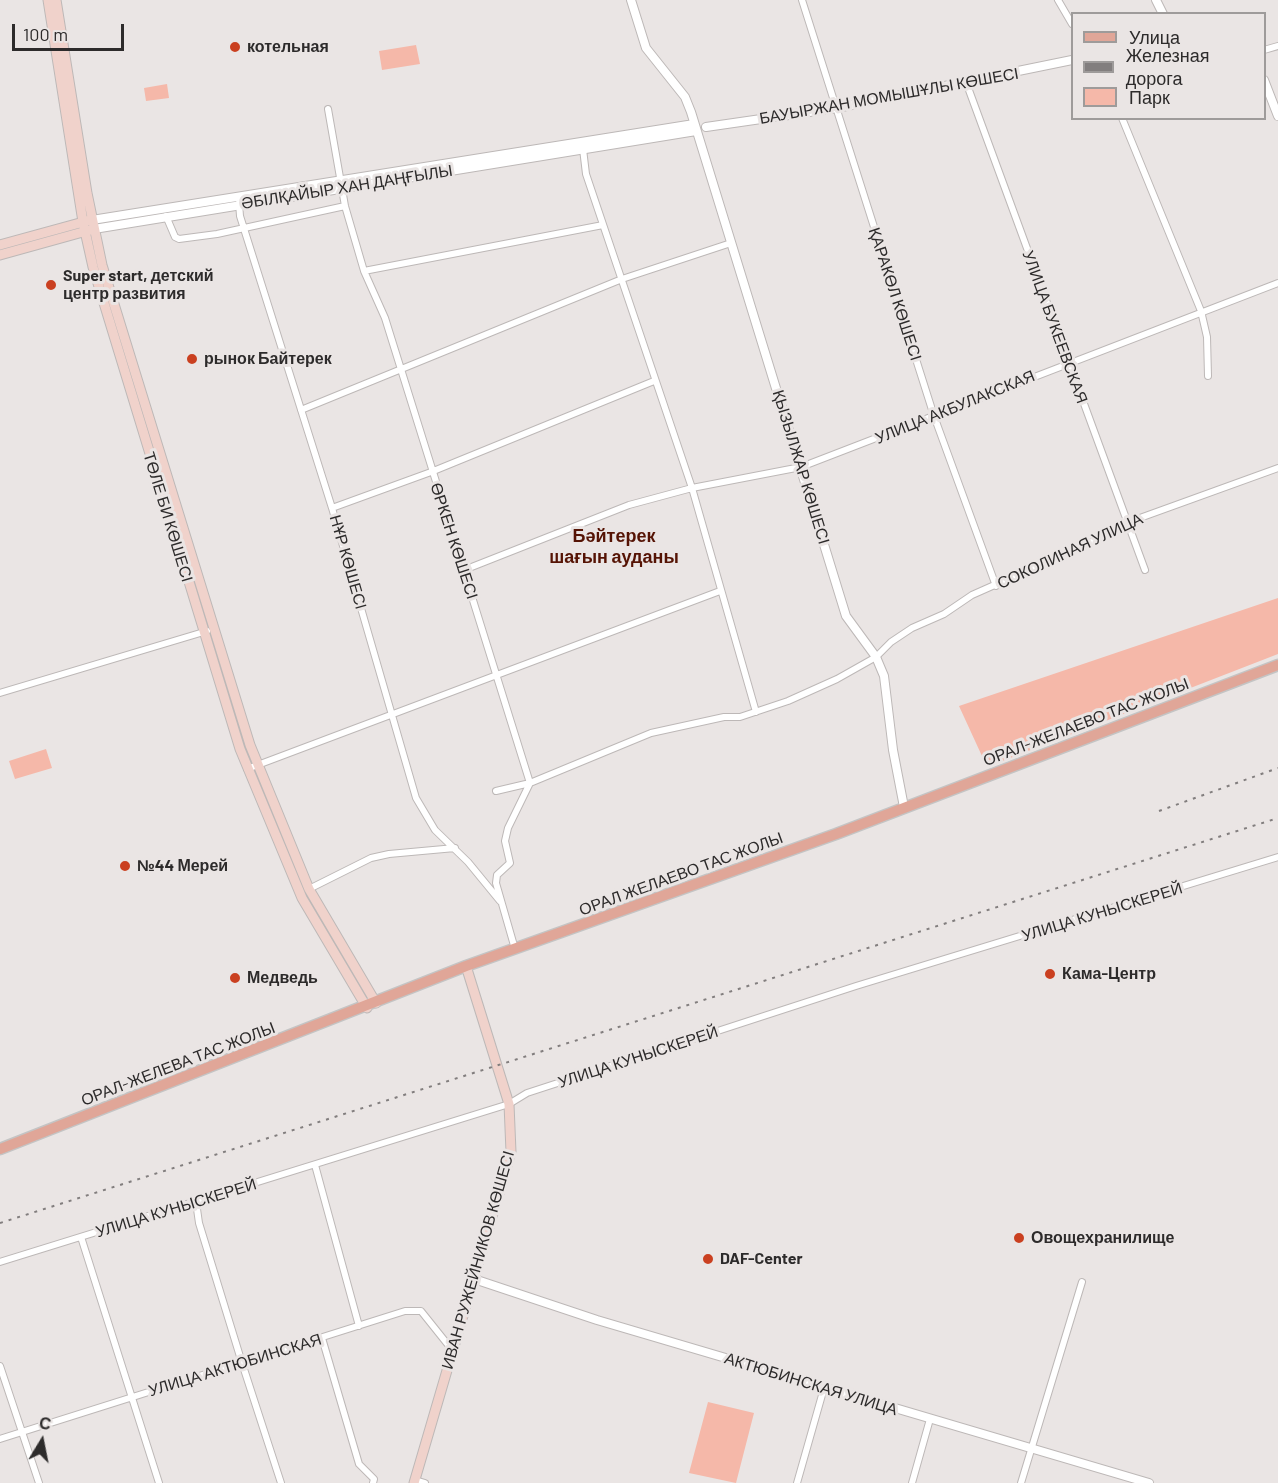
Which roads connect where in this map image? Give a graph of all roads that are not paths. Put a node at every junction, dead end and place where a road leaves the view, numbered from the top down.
1 (48, 0) edge
2 (57, 0) edge
3 (631, 0) edge
4 (802, 0) edge
5 (1059, 0) edge
6 (1071, 22) edge
7 (1071, 60) edge
8 (966, 82) junction
9 (1266, 85) edge
10 (837, 108) junction
11 (328, 110) dead end
12 (1278, 116) edge
13 (1123, 120) edge
14 (695, 127) junction
15 (706, 127) joint
16 (583, 149) junction
17 (341, 184) junction
18 (244, 195) junction
19 (238, 204) junction
20 (345, 206) junction
21 (166, 216) junction
22 (88, 225) junction
23 (603, 225) junction
24 (244, 226) junction
25 (731, 243) junction
26 (0, 245) edge
27 (0, 255) edge
28 (364, 271) junction
29 (622, 279) junction
30 (1278, 283) edge
31 (1201, 311) junction
32 (1067, 362) junction
33 (402, 371) junction
34 (1208, 376) dead end
35 (654, 381) junction
36 (300, 410) junction
37 (934, 416) junction
38 (801, 467) junction
39 (1278, 468) edge
40 (432, 472) junction
41 (692, 488) junction
42 (332, 508) junction
43 (1126, 523) junction
44 (464, 570) junction
45 (1145, 570) dead end
46 (996, 585) junction
47 (720, 591) junction
48 (213, 629) junction
49 (203, 632) junction
50 (876, 657) junction
51 (1278, 665) edge
52 (498, 673) junction
53 (0, 693) edge
54 (756, 711) junction
55 (392, 714) junction
56 (252, 768) junction
57 (530, 783) junction
58 (496, 792) dead end
59 (904, 807) junction
60 (455, 849) junction
61 (1278, 858) edge
62 (309, 889) junction
63 (504, 906) junction
64 (515, 950) junction
65 (466, 966) junction
66 (371, 1005) junction
67 (509, 1104) junction
68 (0, 1149) edge
69 (315, 1165) junction
70 (196, 1202) junction
71 (81, 1237) junction
72 (0, 1263) edge
73 (474, 1279) junction
74 (1082, 1282) dead end
75 (359, 1326) junction
76 (322, 1338) junction
77 (453, 1351) junction
78 (242, 1363) junction
79 (0, 1366) edge
80 (824, 1388) junction
81 (133, 1397) junction
82 (930, 1419) junction
83 (22, 1432) junction
84 (0, 1439) edge
85 (1031, 1449) junction
86 (1132, 1481) edge
87 (418, 1482) edge
88 (39, 1483) edge
89 (159, 1483) edge
90 (281, 1483) edge
91 (373, 1483) edge
92 (797, 1483) edge
93 (912, 1483) edge
94 (1021, 1483) edge
95 (1149, 1483) edge

1 - 22 main road, ТӨЛЕ БИ КӨШЕСІ
2 - 22 main road, ТӨЛЕ БИ КӨШЕСІ
3 - 14 street, ҚЫЗЫЛЖАР КӨШЕСІ
4 - 10 street, ҚАРАКӨЛ КӨШЕСІ
5 - 6 street
7 - 8 street, БАУЫРЖАН МОМЫШҰЛЫ КӨШЕСІ
8 - 10 street, БАУЫРЖАН МОМЫШҰЛЫ КӨШЕСІ
8 - 32 street, УЛИЦА БУКЕЕВСКАЯ
9 - 12 street
10 - 15 street, БАУЫРЖАН МОМЫШҰЛЫ КӨШЕСІ
10 - 37 street, ҚАРАКӨЛ КӨШЕСІ
11 - 17 street, ӨРКЕН КӨШЕСІ
13 - 31 street
14 - 15 street, БАУЫРЖАН МОМЫШҰЛЫ КӨШЕСІ
14 - 16 street, ӘБІЛҚАЙЫР ХАН ДАҢҒЫЛЫ
14 - 17 street, ӘБІЛҚАЙЫР ХАН ДАҢҒЫЛЫ
14 - 25 street, ҚЫЗЫЛЖАР КӨШЕСІ
16 - 17 street, ӘБІЛҚАЙЫР ХАН ДАҢҒЫЛЫ
16 - 23 street
17 - 18 street, ӘБІЛҚАЙЫР ХАН ДАҢҒЫЛЫ
17 - 19 street, ӘБІЛҚАЙЫР ХАН ДАҢҒЫЛЫ
17 - 20 street, ӨРКЕН КӨШЕСІ
18 - 19 street
18 - 22 street, ӘБІЛҚАЙЫР ХАН ДАҢҒЫЛЫ
19 - 21 street, ӘБІЛҚАЙЫР ХАН ДАҢҒЫЛЫ
19 - 24 street, НҰР КӨШЕСІ
20 - 24 street
20 - 28 street, ӨРКЕН КӨШЕСІ
21 - 22 street, ӘБІЛҚАЙЫР ХАН ДАҢҒЫЛЫ
21 - 24 street
22 - 26 main road, ӘБІЛҚАЙЫР ХАН ДАҢҒЫЛЫ
22 - 27 main road, ӘБІЛҚАЙЫР ХАН ДАҢҒЫЛЫ
22 - 48 main road, ТӨЛЕ БИ КӨШЕСІ
22 - 49 main road, ТӨЛЕ БИ КӨШЕСІ
23 - 28 street
23 - 29 street
24 - 36 street, НҰР КӨШЕСІ
25 - 29 street
25 - 38 street, ҚЫЗЫЛЖАР КӨШЕСІ
28 - 33 street, ӨРКЕН КӨШЕСІ
29 - 33 street
29 - 35 street
30 - 31 street, УЛИЦА АКБУЛАКСКАЯ
31 - 32 street, УЛИЦА АКБУЛАКСКАЯ
31 - 34 street
32 - 37 street, УЛИЦА АКБУЛАКСКАЯ
32 - 43 street, УЛИЦА БУКЕЕВСКАЯ
33 - 36 street
33 - 40 street, ӨРКЕН КӨШЕСІ
35 - 40 street
35 - 41 street
36 - 42 street, НҰР КӨШЕСІ
37 - 38 street, УЛИЦА АКБУЛАКСКАЯ
37 - 46 street, ҚАРАКӨЛ КӨШЕСІ
38 - 41 street, УЛИЦА АКБУЛАКСКАЯ
38 - 50 street, ҚЫЗЫЛЖАР КӨШЕСІ
39 - 43 street, СОКОЛИНАЯ УЛИЦА
40 - 42 street
40 - 44 street, ӨРКЕН КӨШЕСІ
41 - 44 street, УЛИЦА АКБУЛАКСКАЯ
41 - 47 street
42 - 55 street, НҰР КӨШЕСІ
43 - 45 street, УЛИЦА БУКЕЕВСКАЯ
43 - 46 street, СОКОЛИНАЯ УЛИЦА
44 - 52 street, ӨРКЕН КӨШЕСІ
46 - 50 street, СОКОЛИНАЯ УЛИЦА
47 - 52 street
47 - 54 street
48 - 49 street
48 - 56 main road, ТӨЛЕ БИ КӨШЕСІ
49 - 53 street
49 - 56 main road, ТӨЛЕ БИ КӨШЕСІ
50 - 54 street, СОКОЛИНАЯ УЛИЦА
50 - 59 street, ҚЫЗЫЛЖАР КӨШЕСІ
51 - 59 main road, ОРАЛ-ЖЕЛАЕВО ТАС ЖОЛЫ
52 - 55 street
52 - 57 street, ӨРКЕН КӨШЕСІ
54 - 57 street, СОКОЛИНАЯ УЛИЦА
55 - 56 street
55 - 60 street, НҰР КӨШЕСІ
56 - 62 main road, ТӨЛЕ БИ КӨШЕСІ
56 - 66 main road, ТӨЛЕ БИ КӨШЕСІ
57 - 58 street, СОКОЛИНАЯ УЛИЦА
57 - 63 street
59 - 64 main road, ОРАЛ ЖЕЛАЕВО ТАС ЖОЛЫ
60 - 62 street
60 - 63 street, НҰР КӨШЕСІ
61 - 67 street, УЛИЦА КУНЫСКЕРЕЙ
62 - 66 main road, ТӨЛЕ БИ КӨШЕСІ
63 - 64 street
64 - 65 main road, ОРАЛ ЖЕЛАЕВО ТАС ЖОЛЫ
65 - 66 main road
65 - 67 main road, ИВАН РУЖЕЙНИКОВ КӨШЕСІ
66 - 68 main road, ОРАЛ-ЖЕЛЕВА ТАС ЖОЛЫ
67 - 69 street, УЛИЦА КУНЫСКЕРЕЙ
67 - 73 main road, ИВАН РУЖЕЙНИКОВ КӨШЕСІ
69 - 70 street, УЛИЦА КУНЫСКЕРЕЙ
69 - 75 street
70 - 71 street, УЛИЦА КУНЫСКЕРЕЙ
70 - 78 street
71 - 72 street, УЛИЦА КУНЫСКЕРЕЙ
71 - 81 street
73 - 77 main road, ИВАН РУЖЕЙНИКОВ КӨШЕСІ
73 - 80 street, АКТЮБИНСКАЯ УЛИЦА
74 - 85 street
75 - 76 street, УЛИЦА АКТЮБИНСКАЯ
75 - 77 street, УЛИЦА АКТЮБИНСКАЯ
76 - 78 street, УЛИЦА АКТЮБИНСКАЯ
76 - 91 street
77 - 87 main road, ИВАН РУЖЕЙНИКОВ КӨШЕСІ
78 - 81 street, УЛИЦА АКТЮБИНСКАЯ
78 - 90 street
79 - 83 street
80 - 82 street, АКТЮБИНСКАЯ УЛИЦА
80 - 92 street
81 - 83 street, УЛИЦА АКТЮБИНСКАЯ
81 - 89 street
82 - 85 street, АКТЮБИНСКАЯ УЛИЦА
82 - 93 street
83 - 84 street, УЛИЦА АКТЮБИНСКАЯ
83 - 88 street
85 - 86 street, АКТЮБИНСКАЯ УЛИЦА
85 - 94 street
86 - 95 street, АКТЮБИНСКАЯ УЛИЦА

